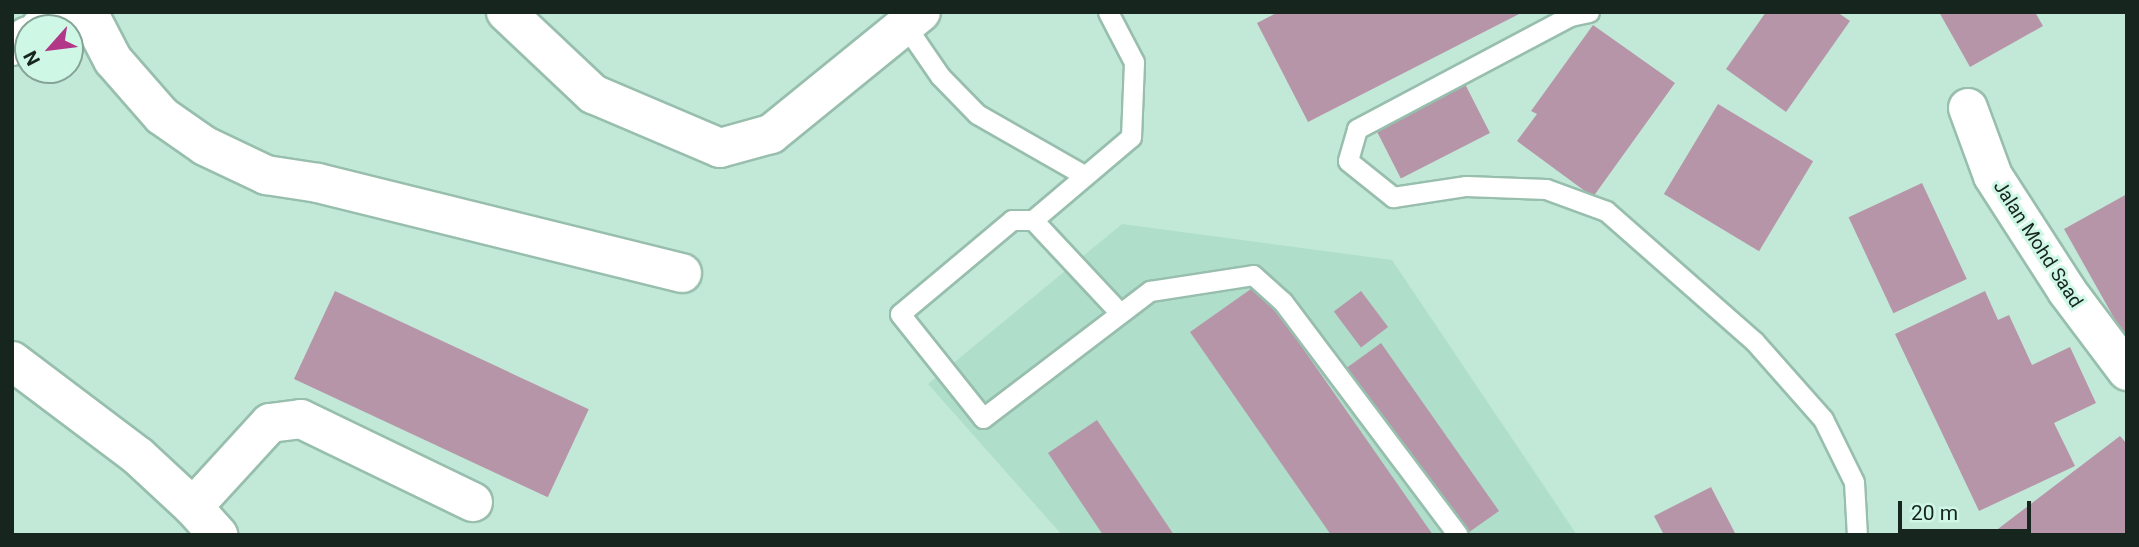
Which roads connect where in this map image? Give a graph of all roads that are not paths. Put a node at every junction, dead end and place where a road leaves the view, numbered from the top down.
1 (88, 12) edge
2 (506, 12) edge
3 (1108, 12) edge
4 (1588, 12) edge
5 (913, 19) edge
6 (1968, 108) dead end
7 (1084, 176) junction
8 (1032, 220) junction
9 (682, 273) dead end
10 (1120, 313) junction
11 (12, 361) edge
12 (2127, 371) edge
13 (473, 502) dead end
14 (193, 507) junction
15 (218, 535) edge
16 (1458, 535) edge
17 (1857, 535) edge

1 - 9 street
2 - 5 street
3 - 7 lane
4 - 17 lane
5 - 7 lane
6 - 12 street, Jalan Mohd Saad
7 - 8 lane
8 - 10 lane
8 - 10 lane
10 - 16 lane
11 - 14 street
13 - 14 street
14 - 15 street

